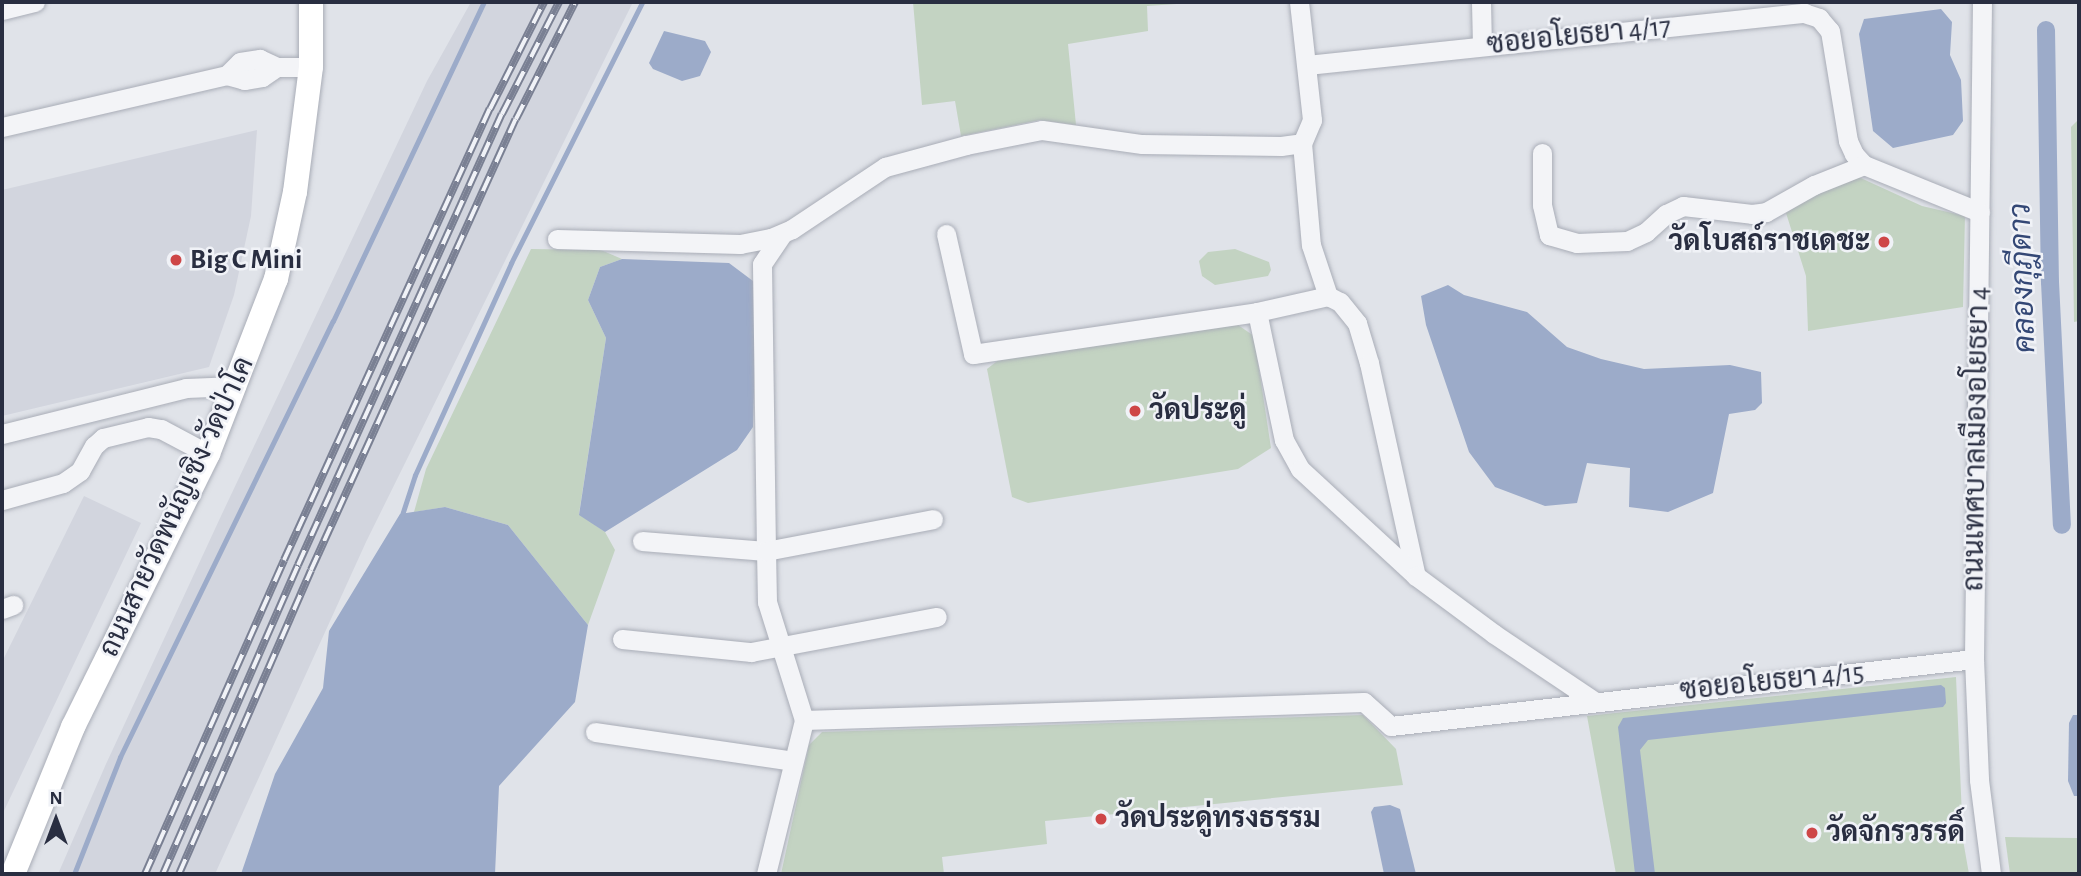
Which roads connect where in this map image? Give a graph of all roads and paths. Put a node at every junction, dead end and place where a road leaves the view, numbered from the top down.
1 (35, 2) edge
2 (311, 2) edge
3 (1299, 2) edge
4 (1481, 2) edge
5 (1982, 2) edge
6 (2, 10) edge
7 (1482, 47) junction
8 (1307, 65) junction
9 (311, 67) junction
10 (2, 127) edge
11 (1302, 143) junction
12 (1542, 153) dead end
13 (1864, 165) junction
14 (1980, 212) junction
15 (782, 233) junction
16 (946, 234) dead end
17 (557, 239) dead end
18 (740, 244) junction
19 (762, 264) junction
20 (1328, 296) junction
21 (1257, 312) junction
22 (236, 386) junction
23 (2, 434) edge
24 (208, 454) junction
25 (2, 500) edge
26 (933, 519) dead end
27 (642, 541) dead end
28 (766, 551) junction
29 (1416, 576) junction
30 (937, 617) dead end
31 (622, 639) dead end
32 (780, 649) junction
33 (1973, 659) junction
34 (1594, 701) junction
35 (804, 720) junction
36 (595, 732) dead end
37 (793, 761) junction
38 (13, 874) edge
39 (766, 874) edge
40 (1992, 874) edge

1 - 6 street
2 - 9 main road, ถนนสายวัดพนัญเชิง-วัดป่าโค
3 - 8 street
4 - 7 street
5 - 14 street, ถนนเทศบาลเมืองอโยธยา 4
7 - 8 street, ซอยอโยธยา 4/17
7 - 13 street, ซอยอโยธยา 4/17
8 - 11 street
9 - 10 street
9 - 22 main road, ถนนสายวัดพนัญเชิง-วัดป่าโค
11 - 15 street
11 - 20 street
12 - 13 street
13 - 14 street
14 - 33 street, ถนนเทศบาลเมืองอโยธยา 4
15 - 18 street
15 - 19 street
16 - 21 street
17 - 18 street
18 - 19 street
19 - 28 street
20 - 21 street
20 - 29 street
21 - 29 street
22 - 23 street
22 - 24 main road, ถนนสายวัดพนัญเชิง-วัดป่าโค
24 - 25 street
24 - 38 main road, ถนนสายวัดพนัญเชิง-วัดป่าโค
26 - 28 street
27 - 28 street
28 - 32 street
29 - 34 street
30 - 32 street
31 - 32 street
32 - 35 street
33 - 34 street, ซอยอโยธยา 4/15
33 - 40 street, ถนนเทศบาลเมืองอโยธยา 4
34 - 35 street, ซอยอโยธยา 4/15
35 - 37 street
36 - 37 street
37 - 39 street

